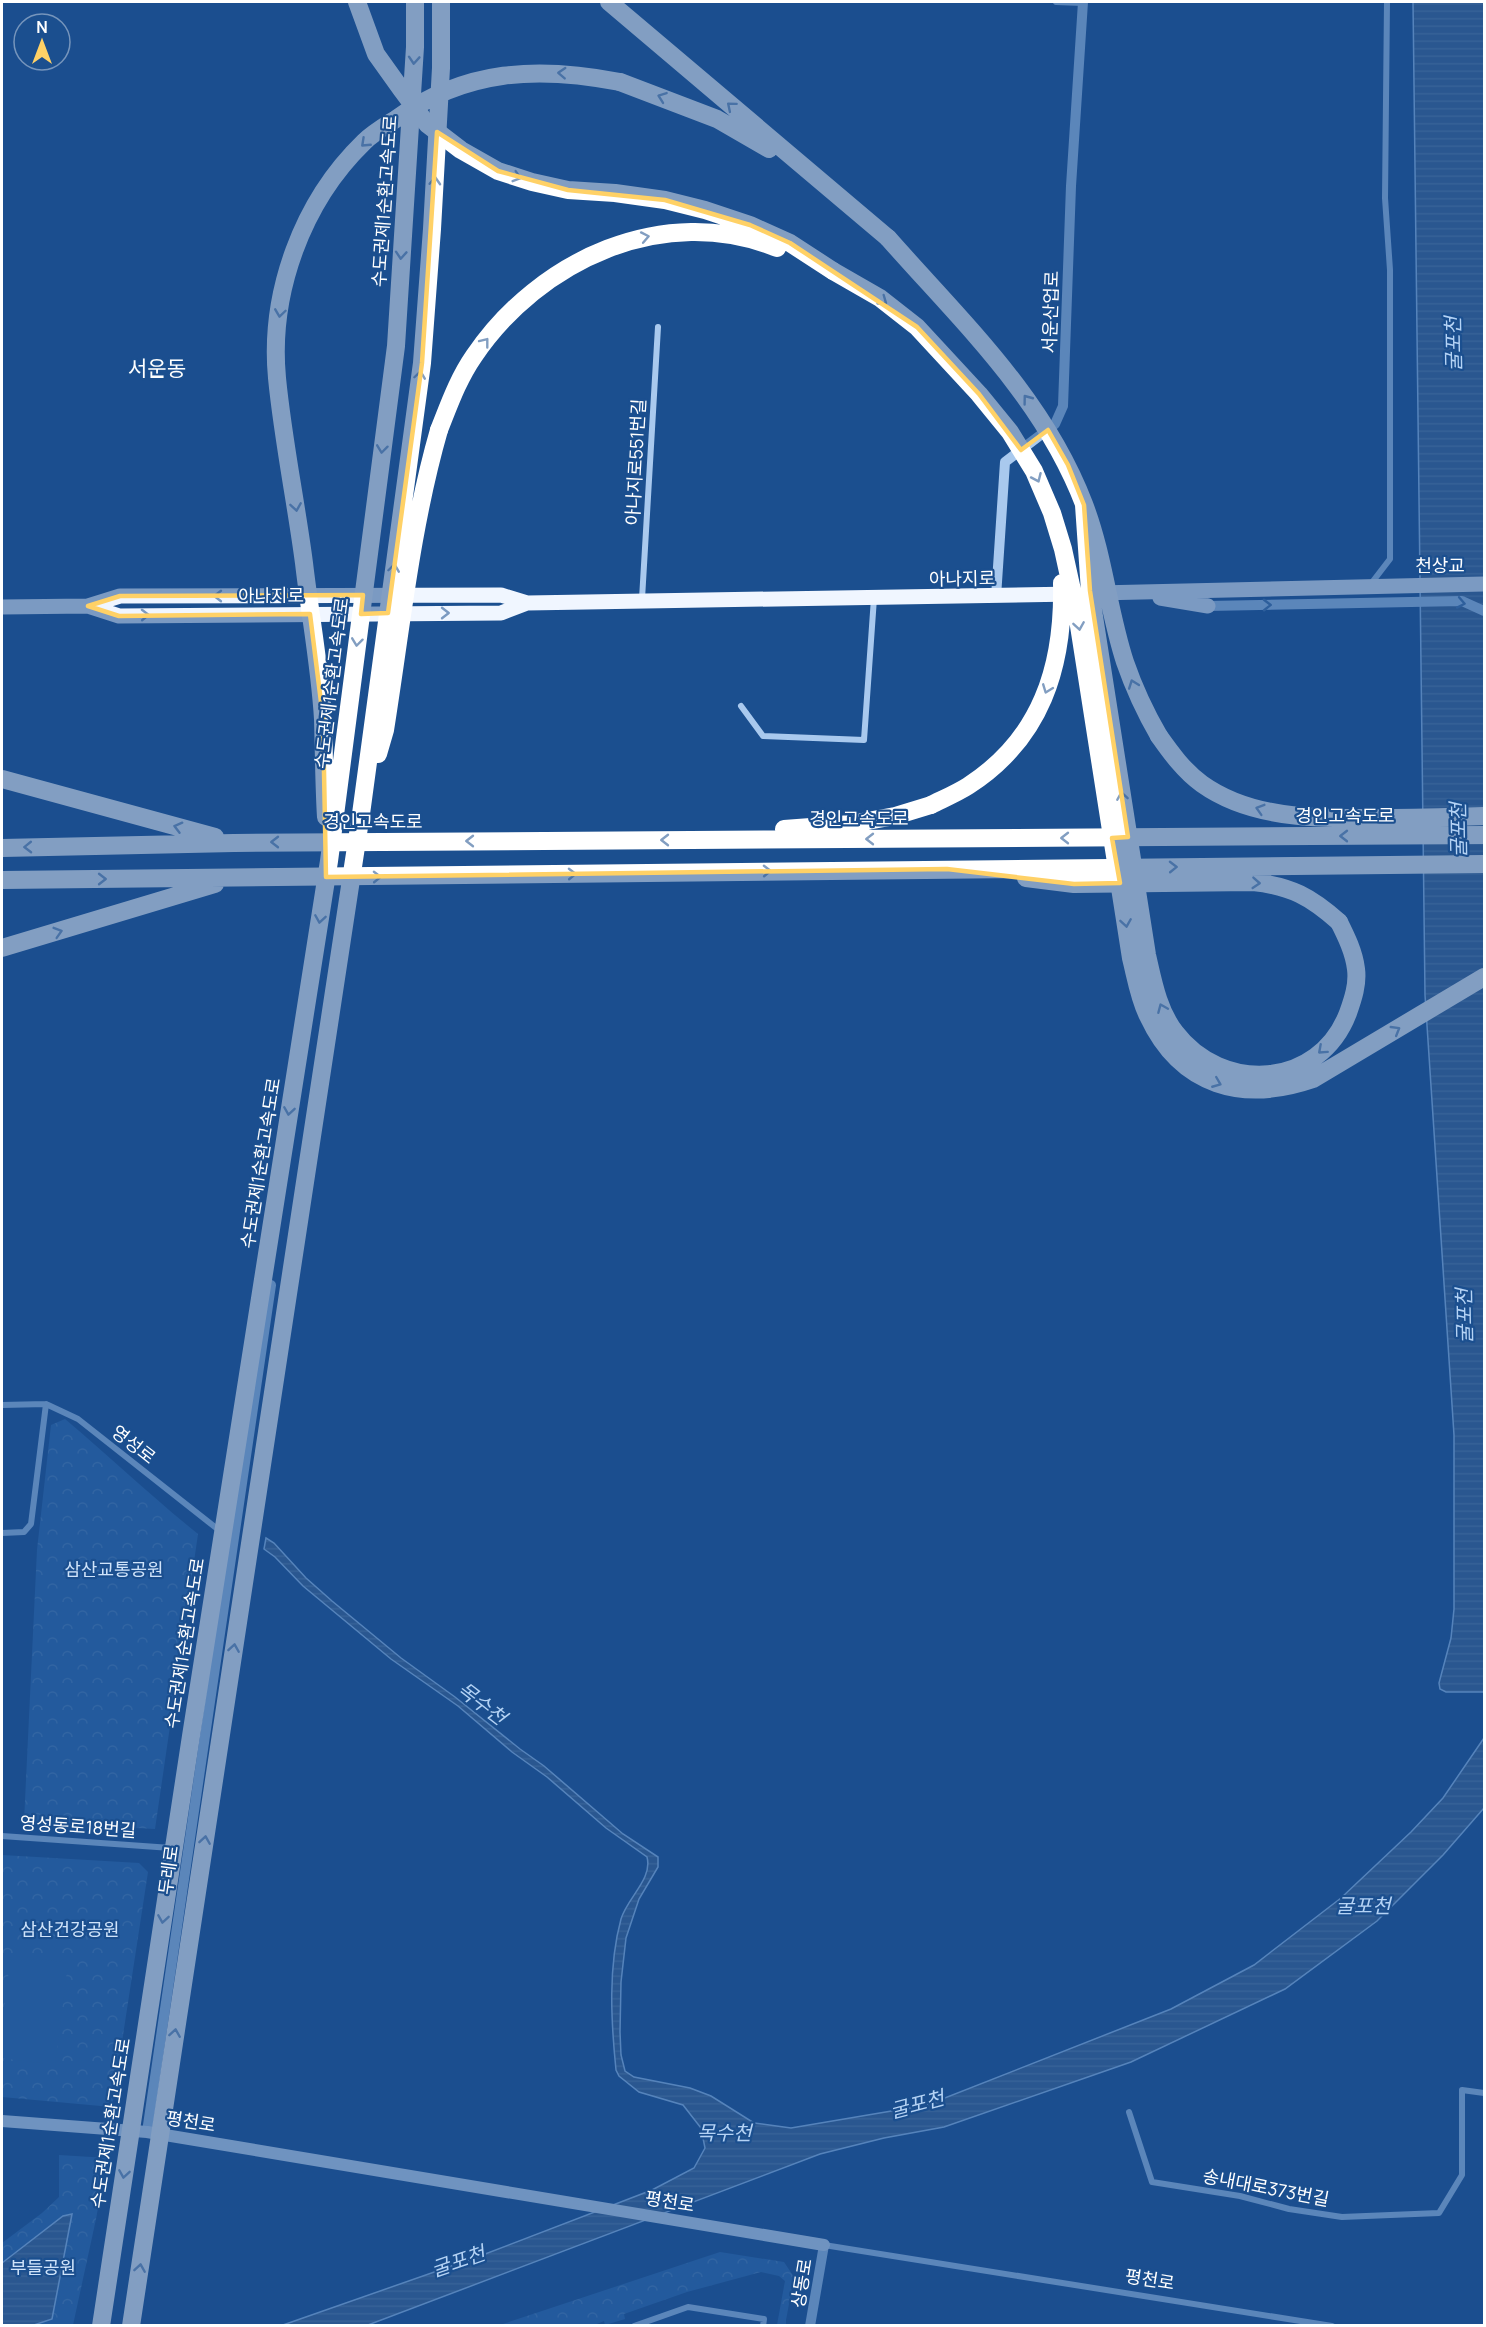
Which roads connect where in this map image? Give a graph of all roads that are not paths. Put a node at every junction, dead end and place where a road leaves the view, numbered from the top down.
1 (357, 2) edge
2 (415, 2) edge
3 (441, 2) edge
4 (609, 2) edge
5 (1056, 2) edge
6 (1083, 2) edge
7 (1386, 2) edge
8 (888, 238) junction
9 (833, 271) junction
10 (658, 327) dead end
11 (1084, 505) junction
12 (1063, 549) junction
13 (1485, 584) edge
14 (1397, 585) joint
15 (1368, 586) junction
16 (1125, 592) junction
17 (996, 597) junction
18 (874, 598) junction
19 (642, 600) junction
20 (1208, 606) joint
21 (2, 607) edge
22 (1485, 611) edge
23 (741, 706) dead end
24 (2, 779) edge
25 (361, 814) junction
26 (1485, 816) edge
27 (1485, 835) edge
28 (723, 839) junction
29 (234, 843) junction
30 (2, 848) edge
31 (329, 861) junction
32 (1485, 864) edge
33 (947, 869) junction
34 (235, 879) junction
35 (2, 880) edge
36 (2, 948) edge
37 (1485, 977) edge
38 (273, 1270) dead end
39 (45, 1404) junction
40 (2, 1405) edge
41 (2, 1533) edge
42 (234, 1543) junction
43 (2, 1836) edge
44 (188, 1849) junction
45 (1485, 2093) edge
46 (1129, 2112) dead end
47 (2, 2121) edge
48 (147, 2132) junction
49 (824, 2245) junction
50 (101, 2325) edge
51 (131, 2325) edge
52 (634, 2325) edge
53 (763, 2325) edge
54 (810, 2325) edge
55 (1332, 2325) edge

1 -> 9 highway
2 -> 31 highway, 수도권제1순환고속도로, bridge
25 -> 3 highway, bridge
8 -> 4 highway
5 - 6 street
6 - 17 street, 서운산업로
7 - 15 street
11 -> 8 highway, bridge
8 -> 31 highway, bridge
9 -> 12 highway, bridge
25 -> 9 highway, bridge
10 - 19 street, 아나지로551번길
26 -> 11 highway, bridge
33 -> 11 highway, bridge
12 -> 28 highway, bridge
12 -> 37 highway, bridge
13 - 14 main road, 천상교
14 - 15 main road, 아나지로
15 - 16 main road, 아나지로
16 - 17 main road, 아나지로
16 - 20 main road
17 - 18 main road, 아나지로
18 - 19 main road, 아나지로
18 - 23 street
19 - 21 main road, 아나지로
20 -> 22 street
29 -> 24 highway, 경인고속도로
51 -> 25 highway, bridge
27 -> 28 highway, 경인고속도로
28 -> 29 highway, 경인고속도로
29 -> 30 highway, 경인고속도로
31 -> 50 highway, 수도권제1순환고속도로, bridge
33 -> 32 highway
34 -> 33 highway
35 -> 34 highway
36 -> 34 highway
38 - 42 street, 두레로
39 - 40 street, 영성로
39 - 41 street
39 - 42 street, 영성로
42 - 44 street, 두레로
43 - 44 street, 영성동로18번길
44 - 48 street, 두레로
45 - 46 street, 송내대로373번길
47 - 48 main road, 평천로
48 - 49 main road, 평천로
49 - 54 street, 상동로
49 - 55 street, 평천로
52 - 53 street

